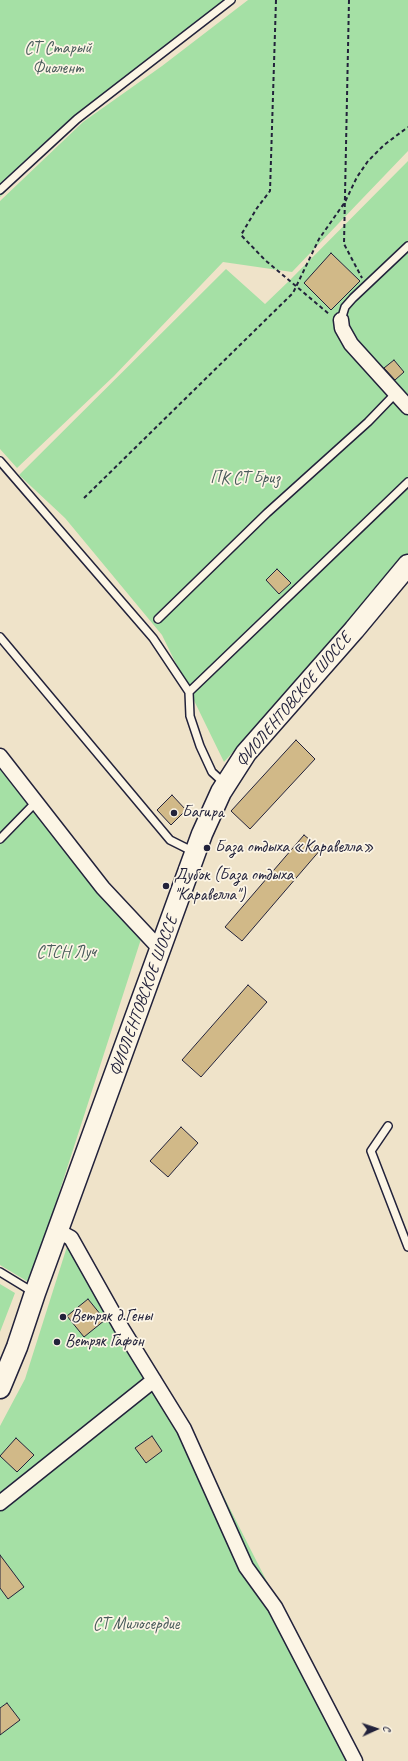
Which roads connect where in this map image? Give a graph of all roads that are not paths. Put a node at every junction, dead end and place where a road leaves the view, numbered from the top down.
1 (232, 0) edge
2 (0, 190) edge
3 (408, 246) edge
4 (341, 320) joint
5 (396, 393) junction
6 (408, 407) edge
7 (0, 461) edge
8 (408, 482) edge
9 (408, 564) edge
10 (158, 619) dead end
11 (0, 637) edge
12 (188, 692) junction
13 (0, 756) edge
14 (226, 785) junction
15 (36, 802) junction
16 (0, 839) edge
17 (196, 852) junction
18 (161, 950) junction
19 (388, 1126) dead end
20 (58, 1231) junction
21 (408, 1247) edge
22 (0, 1272) edge
23 (36, 1292) junction
24 (154, 1380) junction
25 (0, 1388) edge
26 (0, 1503) edge
27 (354, 1761) edge

1 - 2 lane
3 - 4 lane
4 - 5 street
5 - 6 street
5 - 10 lane
7 - 12 lane
8 - 12 lane
9 - 14 main road, ФИОЛЕНТОВСКОЕ ШОССЕ
11 - 17 lane
12 - 14 lane
13 - 15 street
14 - 17 main road, ФИОЛЕНТОВСКОЕ ШОССЕ
15 - 16 lane
15 - 18 street
17 - 18 main road, ФИОЛЕНТОВСКОЕ ШОССЕ
18 - 20 main road, ФИОЛЕНТОВСКОЕ ШОССЕ
19 - 21 lane
20 - 23 main road, ФИОЛЕНТОВСКОЕ ШОССЕ
20 - 24 street
22 - 23 lane
23 - 25 main road, ФИОЛЕНТОВСКОЕ ШОССЕ
24 - 26 street
24 - 27 street

